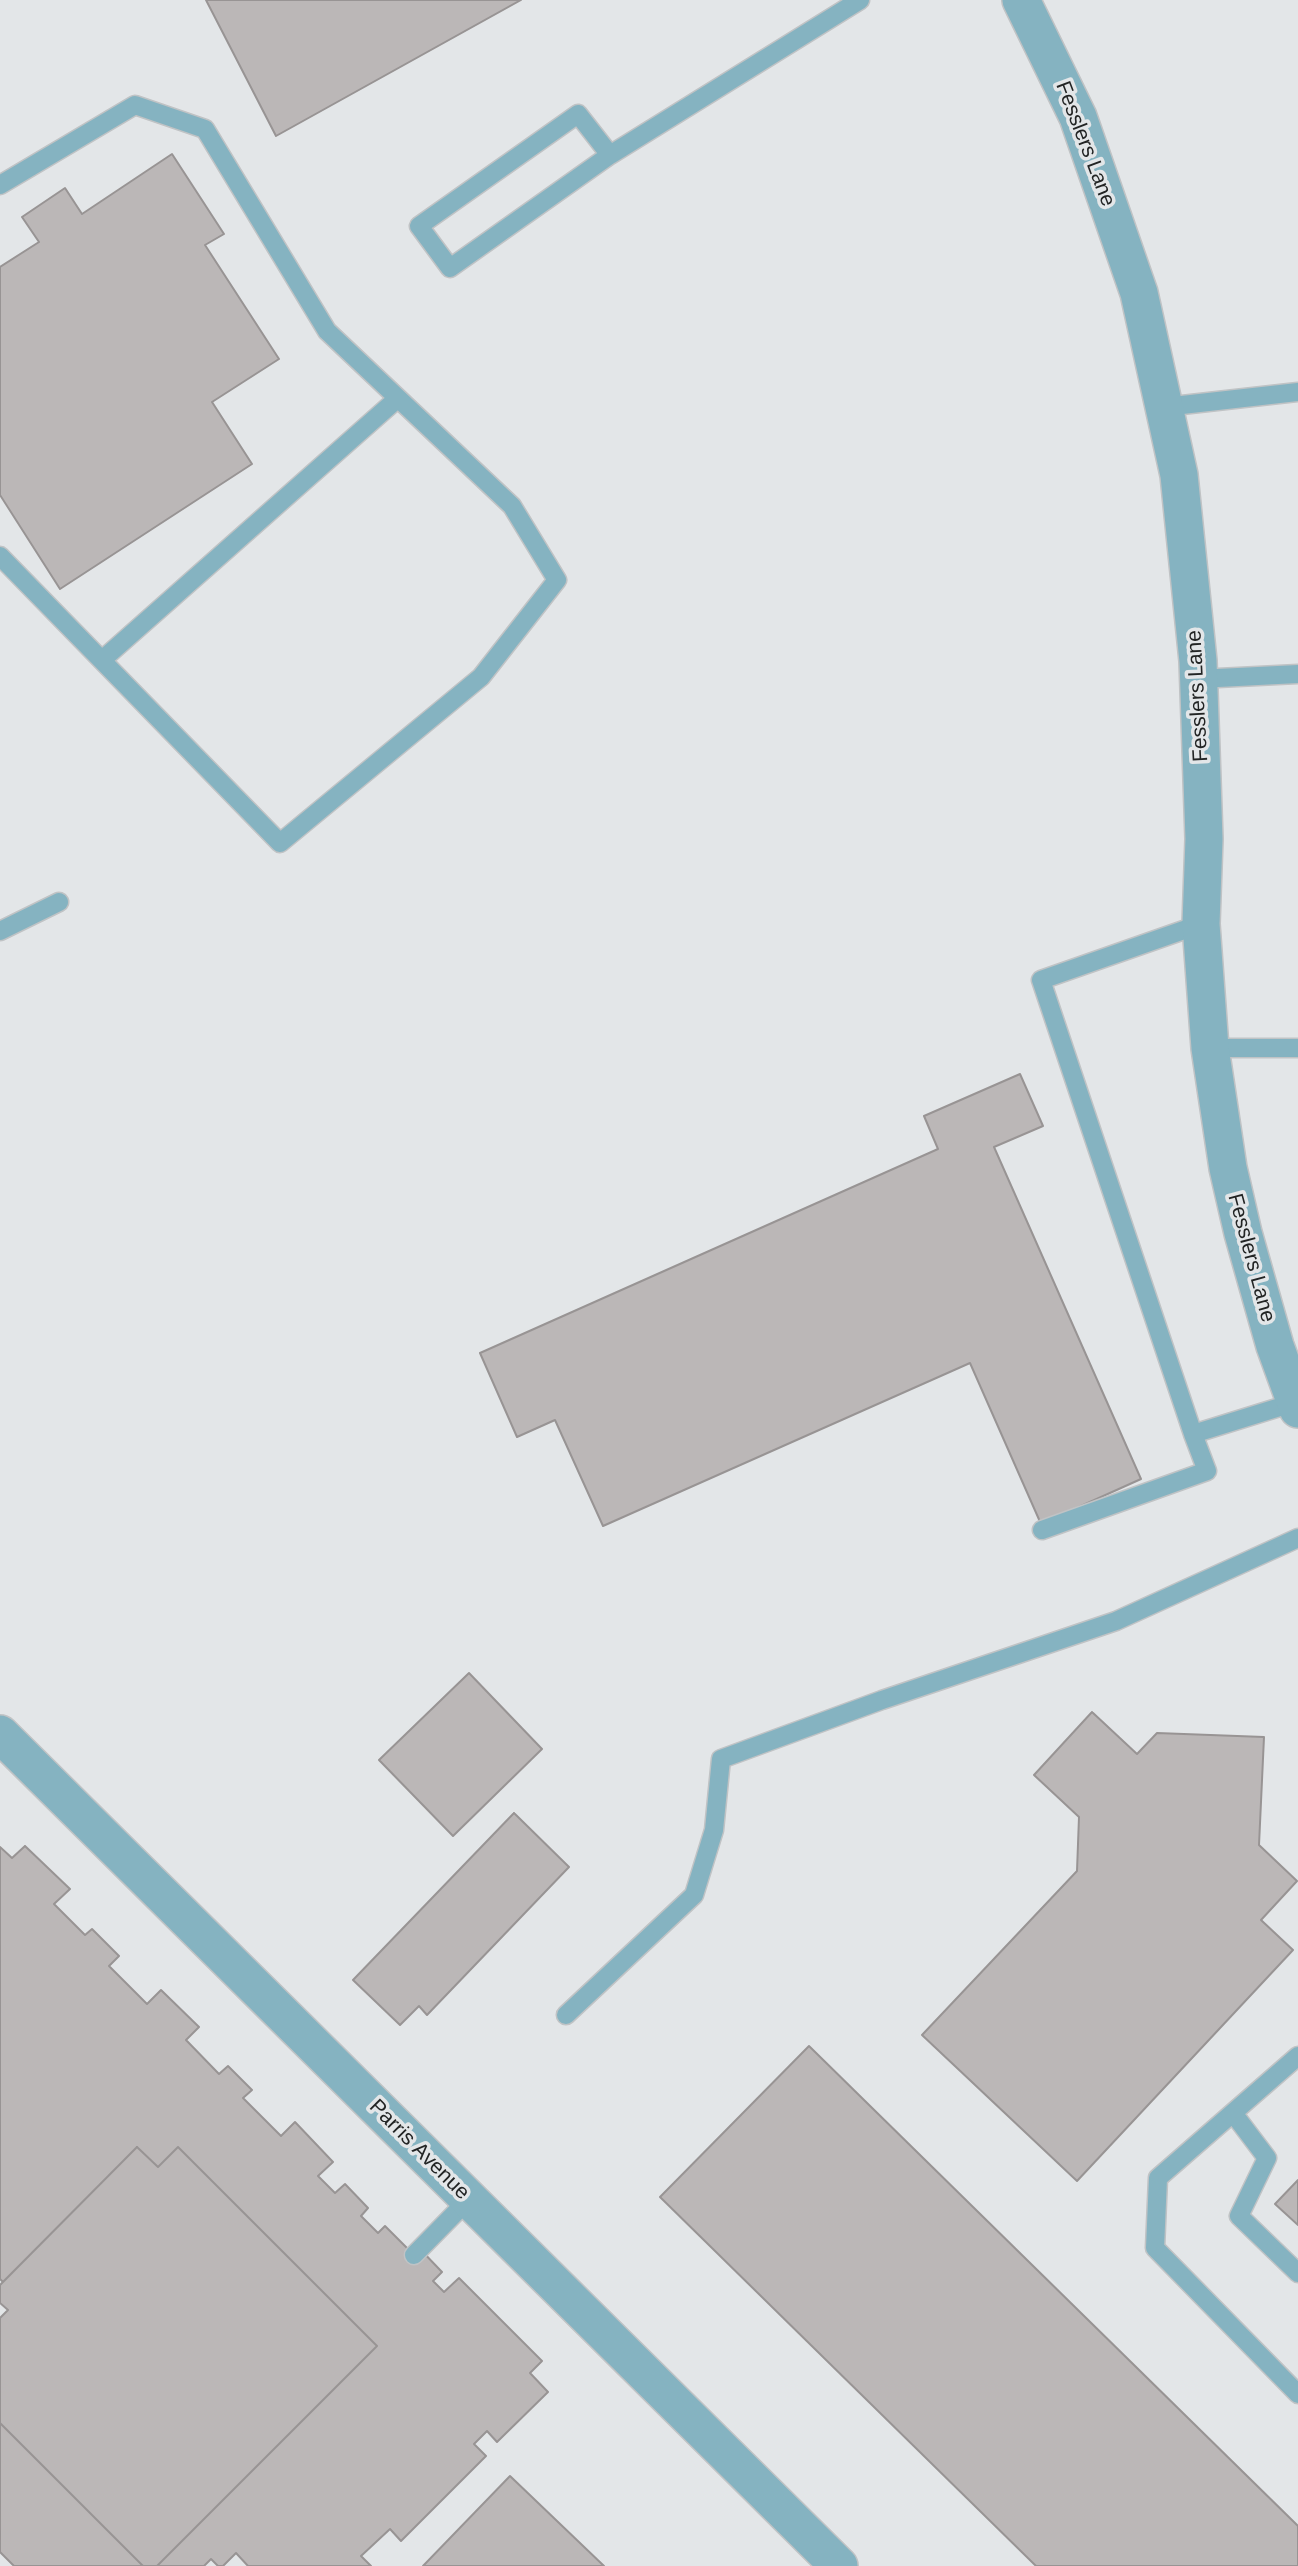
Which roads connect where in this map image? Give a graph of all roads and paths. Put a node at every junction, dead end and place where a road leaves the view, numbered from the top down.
1 (860, 0) edge
2 (1021, 0) edge
3 (610, 155) junction
4 (0, 185) edge
5 (1298, 392) edge
6 (397, 399) junction
7 (1164, 407) junction
8 (0, 555) edge
9 (102, 660) junction
10 (1298, 674) edge
11 (1198, 679) junction
12 (59, 902) dead end
13 (1201, 924) junction
14 (0, 931) edge
15 (1210, 1048) junction
16 (1298, 1048) edge
17 (1297, 1405) edge
18 (1193, 1434) junction
19 (1042, 1530) dead end
20 (1298, 1538) edge
21 (0, 1734) edge
22 (566, 2015) dead end
23 (1298, 2056) edge
24 (1233, 2113) junction
25 (469, 2199) junction
26 (414, 2255) dead end
27 (1298, 2273) edge
28 (1298, 2394) edge
29 (839, 2566) edge

1 - 3 lane
2 - 7 street, Fesslers Lane
3 - 3 lane
4 - 6 lane
5 - 7 lane
6 - 9 lane
6 - 9 lane
7 - 11 street, Fesslers Lane
8 - 9 lane
10 - 11 lane
11 - 13 street, Fesslers Lane
12 - 14 lane
13 - 15 street, Fesslers Lane
13 - 18 lane
15 - 16 lane
15 - 17 street, Fesslers Lane
17 - 18 lane
18 - 19 lane
20 - 22 lane
21 - 25 street, Parris Avenue
23 - 24 lane
24 - 27 lane
24 - 28 lane
25 - 26 lane
25 - 29 street, Parris Avenue

